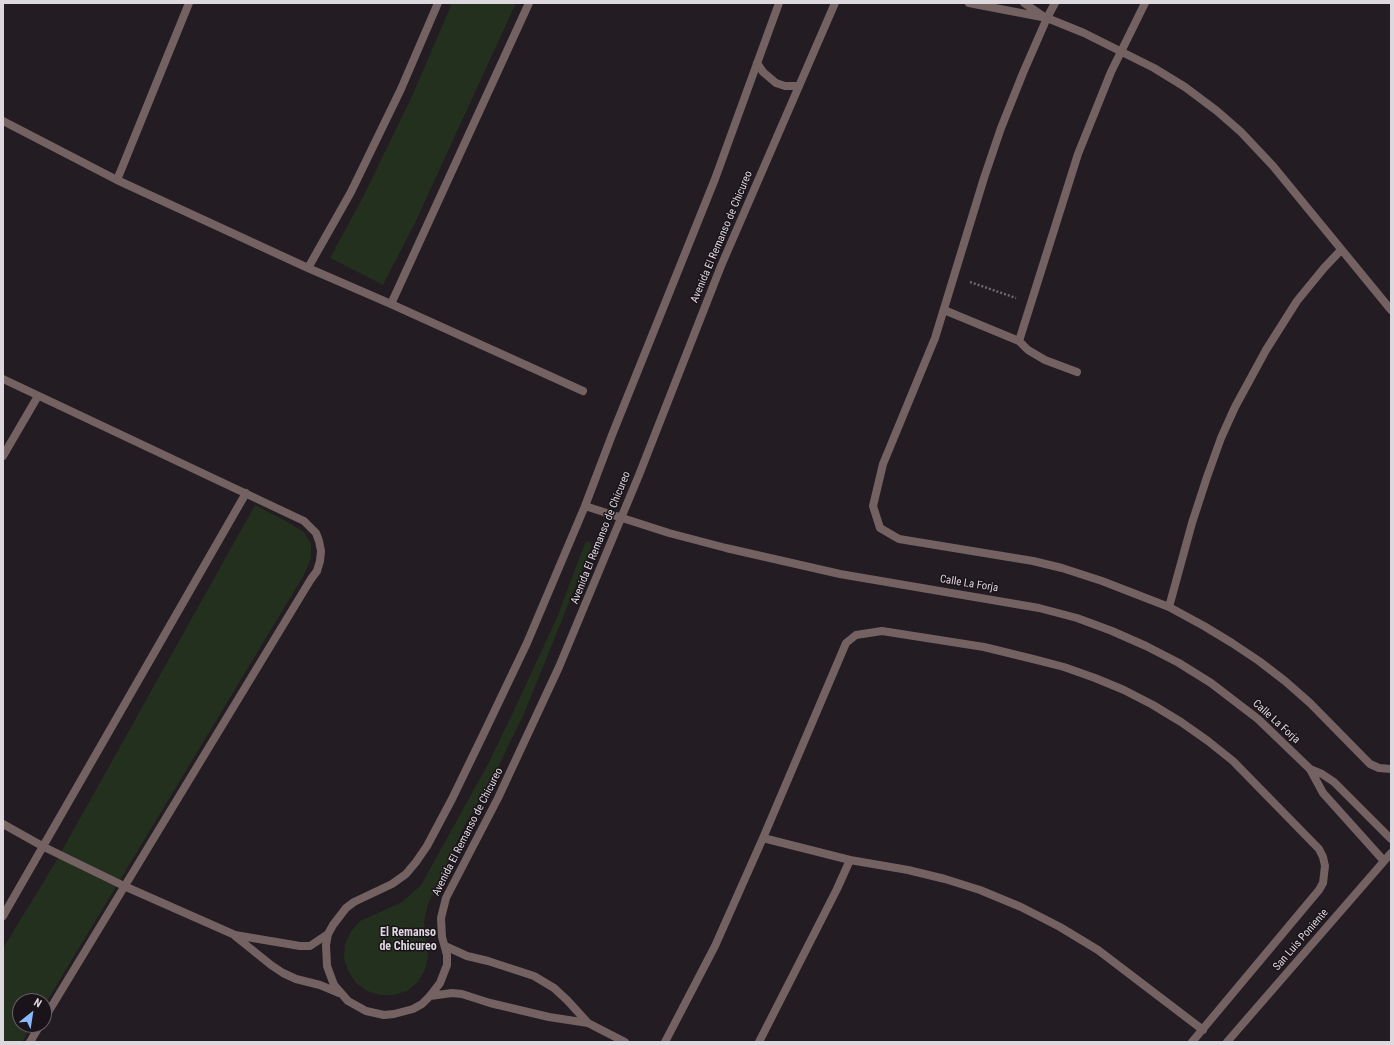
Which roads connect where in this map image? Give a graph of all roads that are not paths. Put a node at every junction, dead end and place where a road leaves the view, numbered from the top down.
1 (189, 3) edge
2 (438, 3) edge
3 (529, 3) edge
4 (779, 3) edge
5 (835, 3) edge
6 (970, 3) edge
7 (1024, 3) edge
8 (1055, 3) edge
9 (1145, 3) edge
10 (1047, 18) junction
11 (1122, 51) junction
12 (757, 63) junction
13 (799, 86) junction
14 (3, 121) edge
15 (117, 180) junction
16 (1341, 250) junction
17 (308, 268) junction
18 (391, 304) junction
19 (944, 310) junction
20 (1391, 310) edge
21 (1019, 341) junction
22 (1077, 372) dead end
23 (3, 380) edge
24 (583, 391) dead end
25 (38, 396) junction
26 (3, 456) edge
27 (246, 493) junction
28 (585, 506) junction
29 (621, 518) junction
30 (1169, 607) junction
31 (1310, 769) junction
32 (1391, 769) edge
33 (3, 824) edge
34 (763, 838) junction
35 (1391, 839) edge
36 (44, 847) junction
37 (1391, 853) edge
38 (850, 860) junction
39 (1384, 861) junction
40 (124, 886) junction
41 (3, 916) edge
42 (328, 934) junction
43 (234, 935) junction
44 (445, 946) junction
45 (340, 994) junction
46 (430, 996) junction
47 (52, 1006) edge
48 (588, 1023) junction
49 (1203, 1030) junction
50 (35, 1033) edge
51 (30, 1042) edge
52 (625, 1042) edge
53 (665, 1042) edge
54 (759, 1042) edge
55 (1192, 1042) edge
56 (1227, 1042) edge

1 - 15 street
2 - 17 street
3 - 18 street
4 - 12 street, Avenida El Remanso de Chicureo
5 - 13 street, Avenida El Remanso de Chicureo
6 - 10 street
7 - 10 street
8 - 10 street
9 - 11 street
10 - 11 street
10 - 19 street
11 - 16 street
11 - 21 street
12 - 13 street
12 - 28 street, Avenida El Remanso de Chicureo
13 - 29 street, Avenida El Remanso de Chicureo
14 - 15 street
15 - 17 street
16 - 20 street
16 - 30 street
17 - 18 street
18 - 24 street
19 - 21 street
19 - 30 street
21 - 22 street
23 - 25 street
25 - 26 street
25 - 27 street
27 - 36 street
27 - 40 street
28 - 29 street, Calle La Forja
28 - 42 street, Avenida El Remanso de Chicureo
29 - 31 street, Calle La Forja
29 - 44 street, Avenida El Remanso de Chicureo
30 - 32 street
31 - 35 street, Calle La Forja
31 - 39 street, Calle La Forja
33 - 36 street
34 - 38 street
34 - 49 street
34 - 53 street
36 - 40 street
36 - 41 street
37 - 39 street, San Luis Poniente
38 - 49 street
38 - 54 street
39 - 56 street, San Luis Poniente
40 - 43 street
40 - 47 street
42 - 43 street
42 - 45 street, Avenida El Remanso de Chicureo
43 - 45 street
44 - 46 street, Avenida El Remanso de Chicureo
44 - 48 street
45 - 46 street, Avenida El Remanso de Chicureo
46 - 48 street
48 - 52 street
49 - 55 street
50 - 51 street

